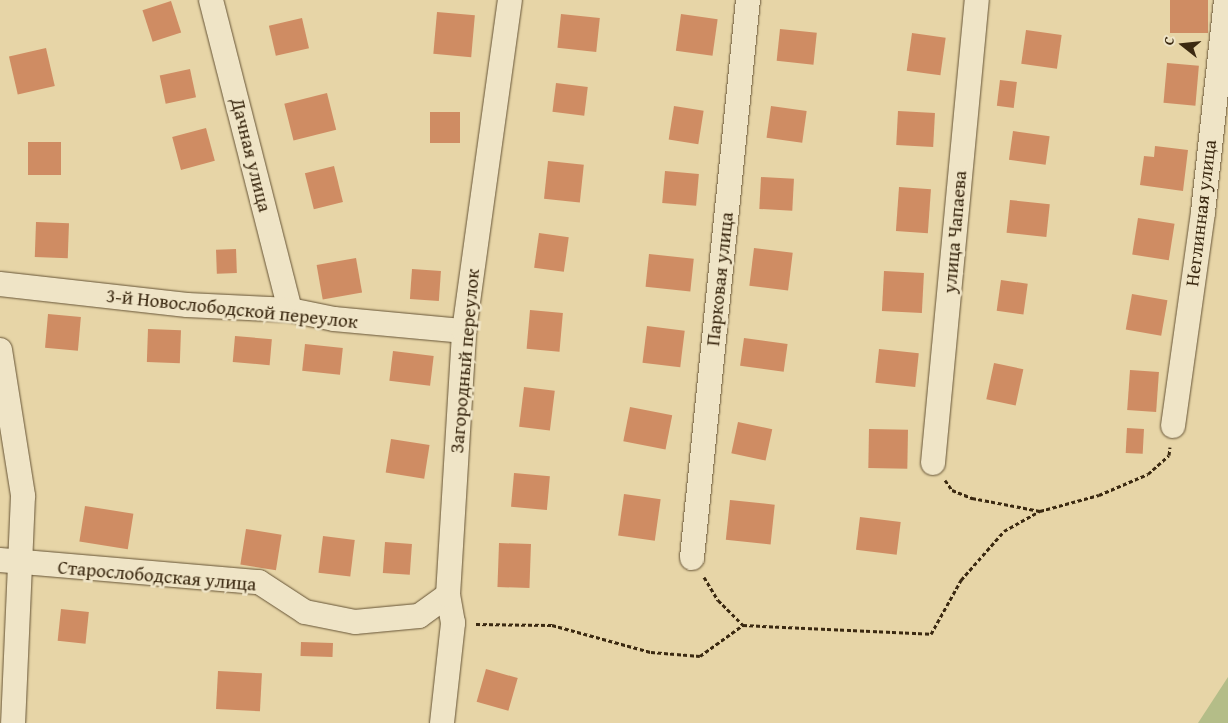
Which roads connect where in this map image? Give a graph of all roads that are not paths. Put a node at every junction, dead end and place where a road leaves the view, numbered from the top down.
1 (211, 0) edge
2 (510, 0) edge
3 (748, 0) edge
4 (977, 0) edge
5 (1226, 0) edge
6 (0, 284) edge
7 (290, 310) junction
8 (464, 331) junction
9 (0, 350) edge
10 (1173, 426) road end
11 (933, 463) road end
12 (692, 558) road end
13 (10, 562) edge
14 (448, 595) junction
15 (13, 723) edge
16 (442, 723) edge

1 - 7 street, Дачная улица
2 - 8 street, Загородный переулок
3 - 12 street, Парковая улица
4 - 11 street, улица Чапаева
5 - 10 street, Неглинная улица
6 - 7 street, 3-й Новослободской переулок
7 - 8 street, 3-й Новослободской переулок
8 - 14 street, Загородный переулок
9 - 13 street
13 - 14 street, Старослободская улица
13 - 15 street
14 - 16 street, Загородный переулок

